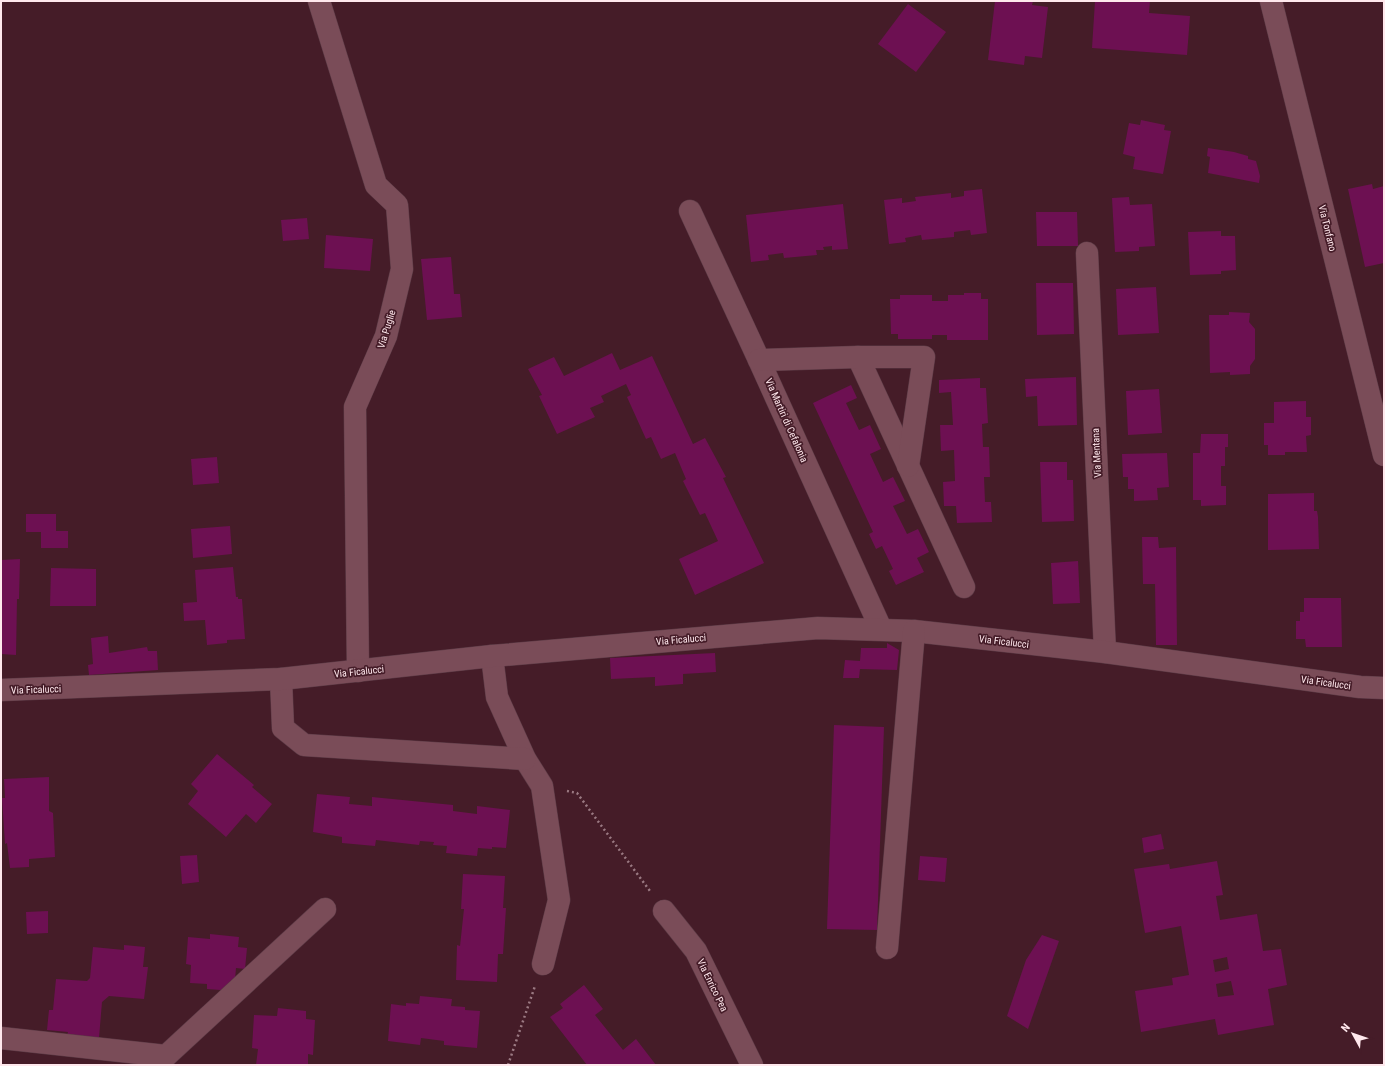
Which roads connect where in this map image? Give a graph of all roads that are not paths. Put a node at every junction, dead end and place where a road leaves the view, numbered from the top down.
1 (319, 1) edge
2 (1271, 1) edge
3 (690, 211) dead end
4 (1087, 253) dead end
5 (858, 357) junction
6 (759, 360) junction
7 (1384, 454) edge
8 (908, 466) junction
9 (964, 587) dead end
10 (881, 629) junction
11 (914, 630) junction
12 (1105, 652) junction
13 (492, 656) junction
14 (358, 671) junction
15 (1384, 672) edge
16 (281, 680) junction
17 (1360, 687) junction
18 (1384, 688) edge
19 (1, 690) edge
20 (525, 759) junction
21 (325, 909) dead end
22 (664, 911) road end
23 (887, 948) dead end
24 (543, 964) road end
25 (1, 1038) edge
26 (166, 1061) edge
27 (752, 1065) edge

1 - 14 street, Via Puglie
2 - 7 street, Via Tonfano
3 - 6 street, Via Martiri di Cefalonia
4 - 12 street, Via Mentana
5 - 6 street
5 - 8 street
5 - 8 street
6 - 10 street, Via Martiri di Cefalonia
8 - 9 street
10 - 11 street, Via Ficalucci
10 - 13 street, Via Ficalucci
11 - 12 street, Via Ficalucci
11 - 23 street
12 - 17 street, Via Ficalucci
13 - 14 street, Via Ficalucci
13 - 20 street
14 - 16 street, Via Ficalucci
15 - 17 street
16 - 19 street, Via Ficalucci
16 - 20 street
17 - 18 street, Via Ficalucci
20 - 24 street
21 - 26 street
22 - 27 street, Via Enrico Pea
25 - 26 street

